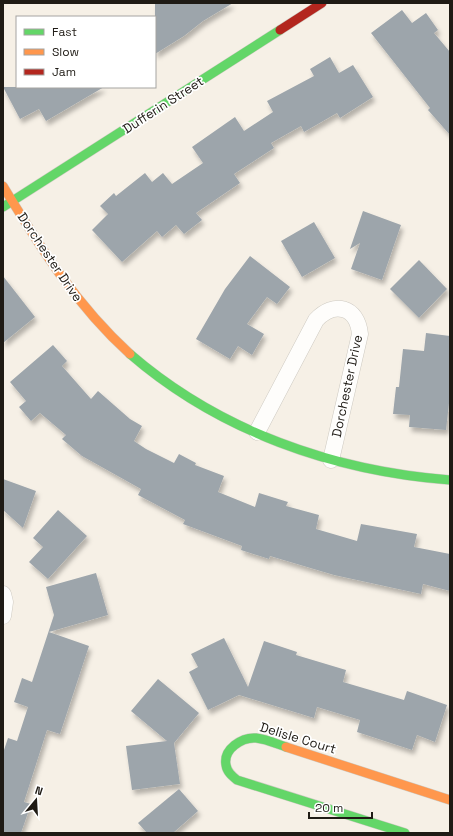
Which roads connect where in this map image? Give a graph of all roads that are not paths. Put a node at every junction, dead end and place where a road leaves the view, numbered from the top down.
1 (322, 3) edge
2 (3, 186) edge
3 (12, 201) junction
4 (3, 207) edge
5 (257, 432) junction
6 (331, 460) junction
7 (450, 480) edge
8 (3, 594) edge
9 (3, 616) edge
10 (450, 800) edge
11 (405, 833) edge

1 - 3 street, Dufferin Street
2 - 3 street, Dorchester Drive
3 - 4 street, Dufferin Street
3 - 5 street, Dorchester Drive
5 - 6 street, Dorchester Drive
5 - 6 street, Dorchester Drive
6 - 7 street, Dorchester Drive
8 - 9 street
10 - 11 street, Delisle Court

